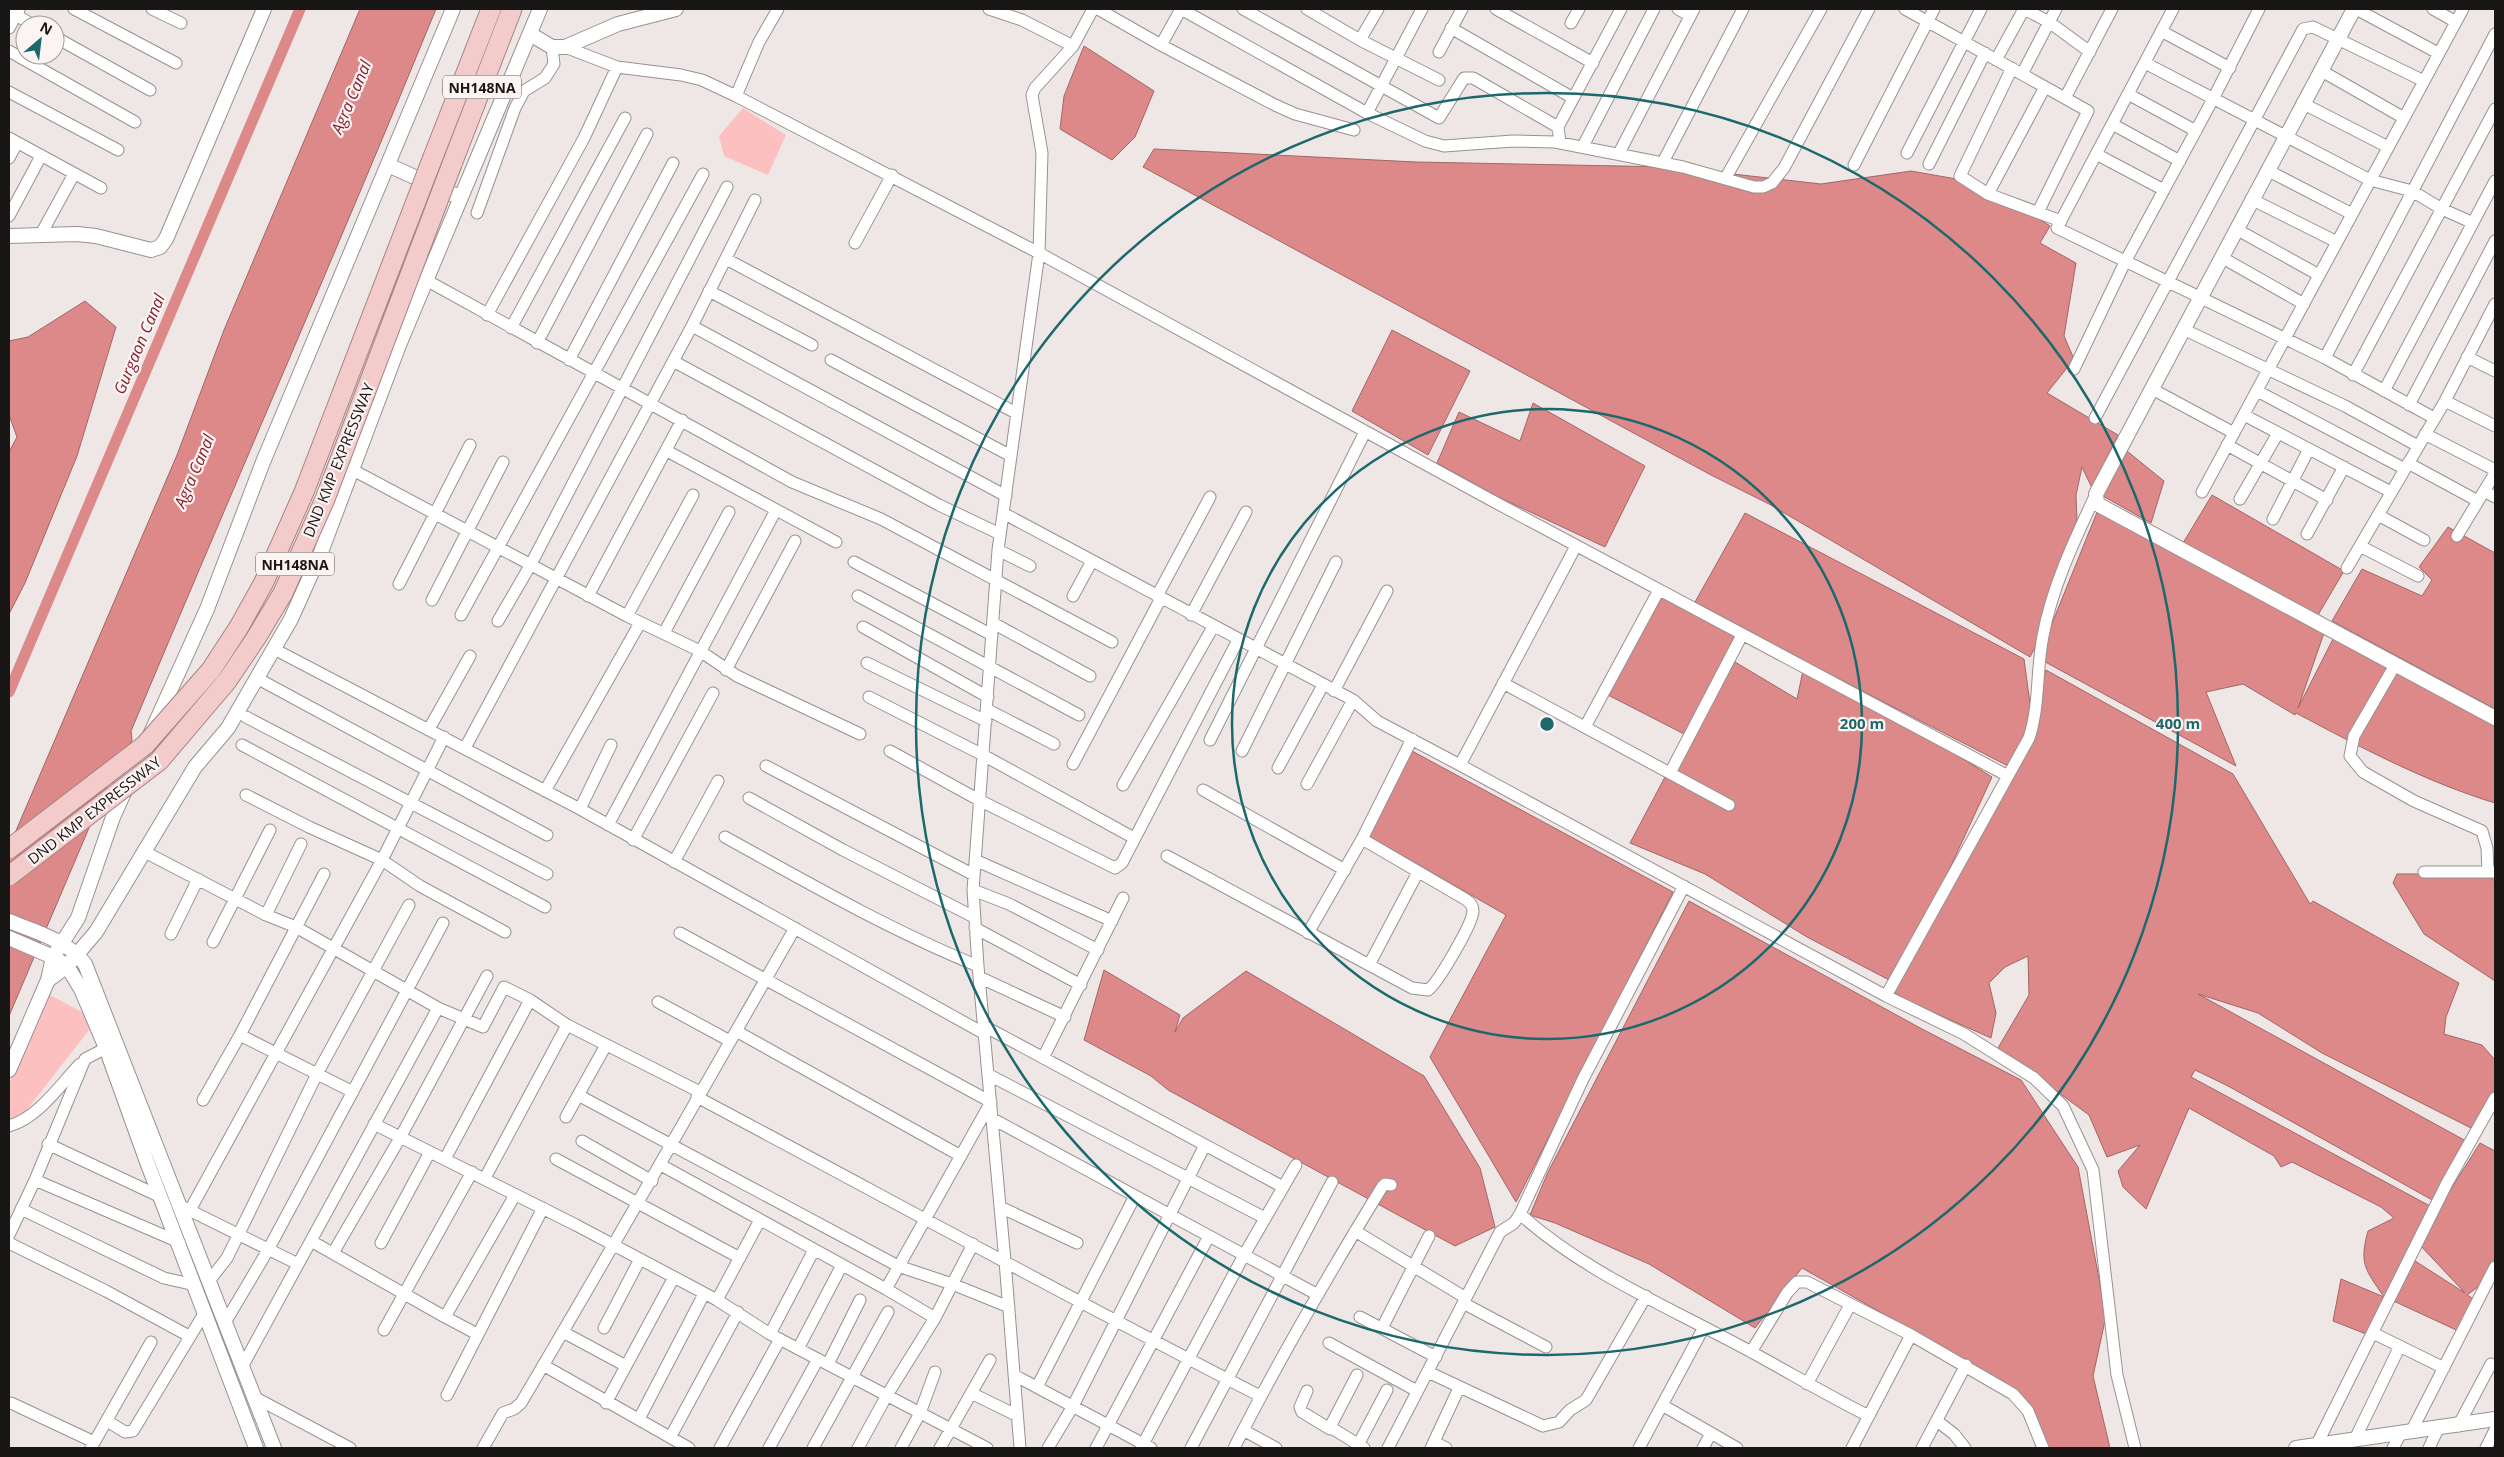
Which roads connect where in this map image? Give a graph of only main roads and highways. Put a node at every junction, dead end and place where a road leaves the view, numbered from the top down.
1 (491, 9) edge
2 (512, 9) edge
3 (9, 849) edge
4 (9, 876) edge

1 - 3 highway, DND KMP EXPRESSWAY / NH148NA, bridge
2 - 4 highway, DND KMP EXPRESSWAY / NH148NA, bridge

